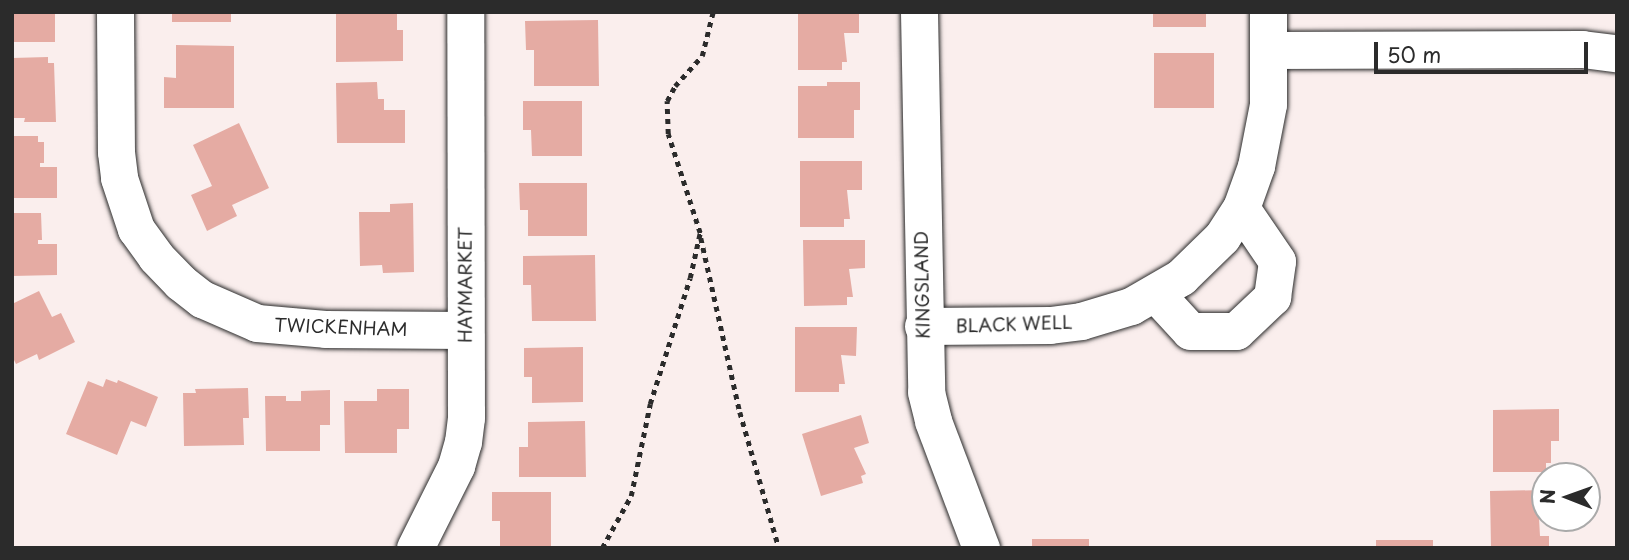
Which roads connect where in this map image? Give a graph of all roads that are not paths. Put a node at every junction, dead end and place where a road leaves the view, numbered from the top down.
1 (115, 12) edge
2 (465, 12) edge
3 (919, 12) edge
4 (1268, 12) edge
5 (1269, 50) junction
6 (1617, 53) edge
7 (1241, 208) junction
8 (1156, 294) junction
9 (923, 326) junction
10 (465, 330) junction
11 (415, 548) edge
12 (981, 548) edge

1 - 10 street, TWICKENHAM
2 - 10 street, HAYMARKET
3 - 9 street, KINGSLAND
4 - 5 street, BLACK WELL
5 - 6 street
5 - 7 street, BLACK WELL
7 - 8 street, BLACK WELL
7 - 8 street
8 - 9 street, BLACK WELL
9 - 12 street, KINGSLAND
10 - 11 street, HAYMARKET

